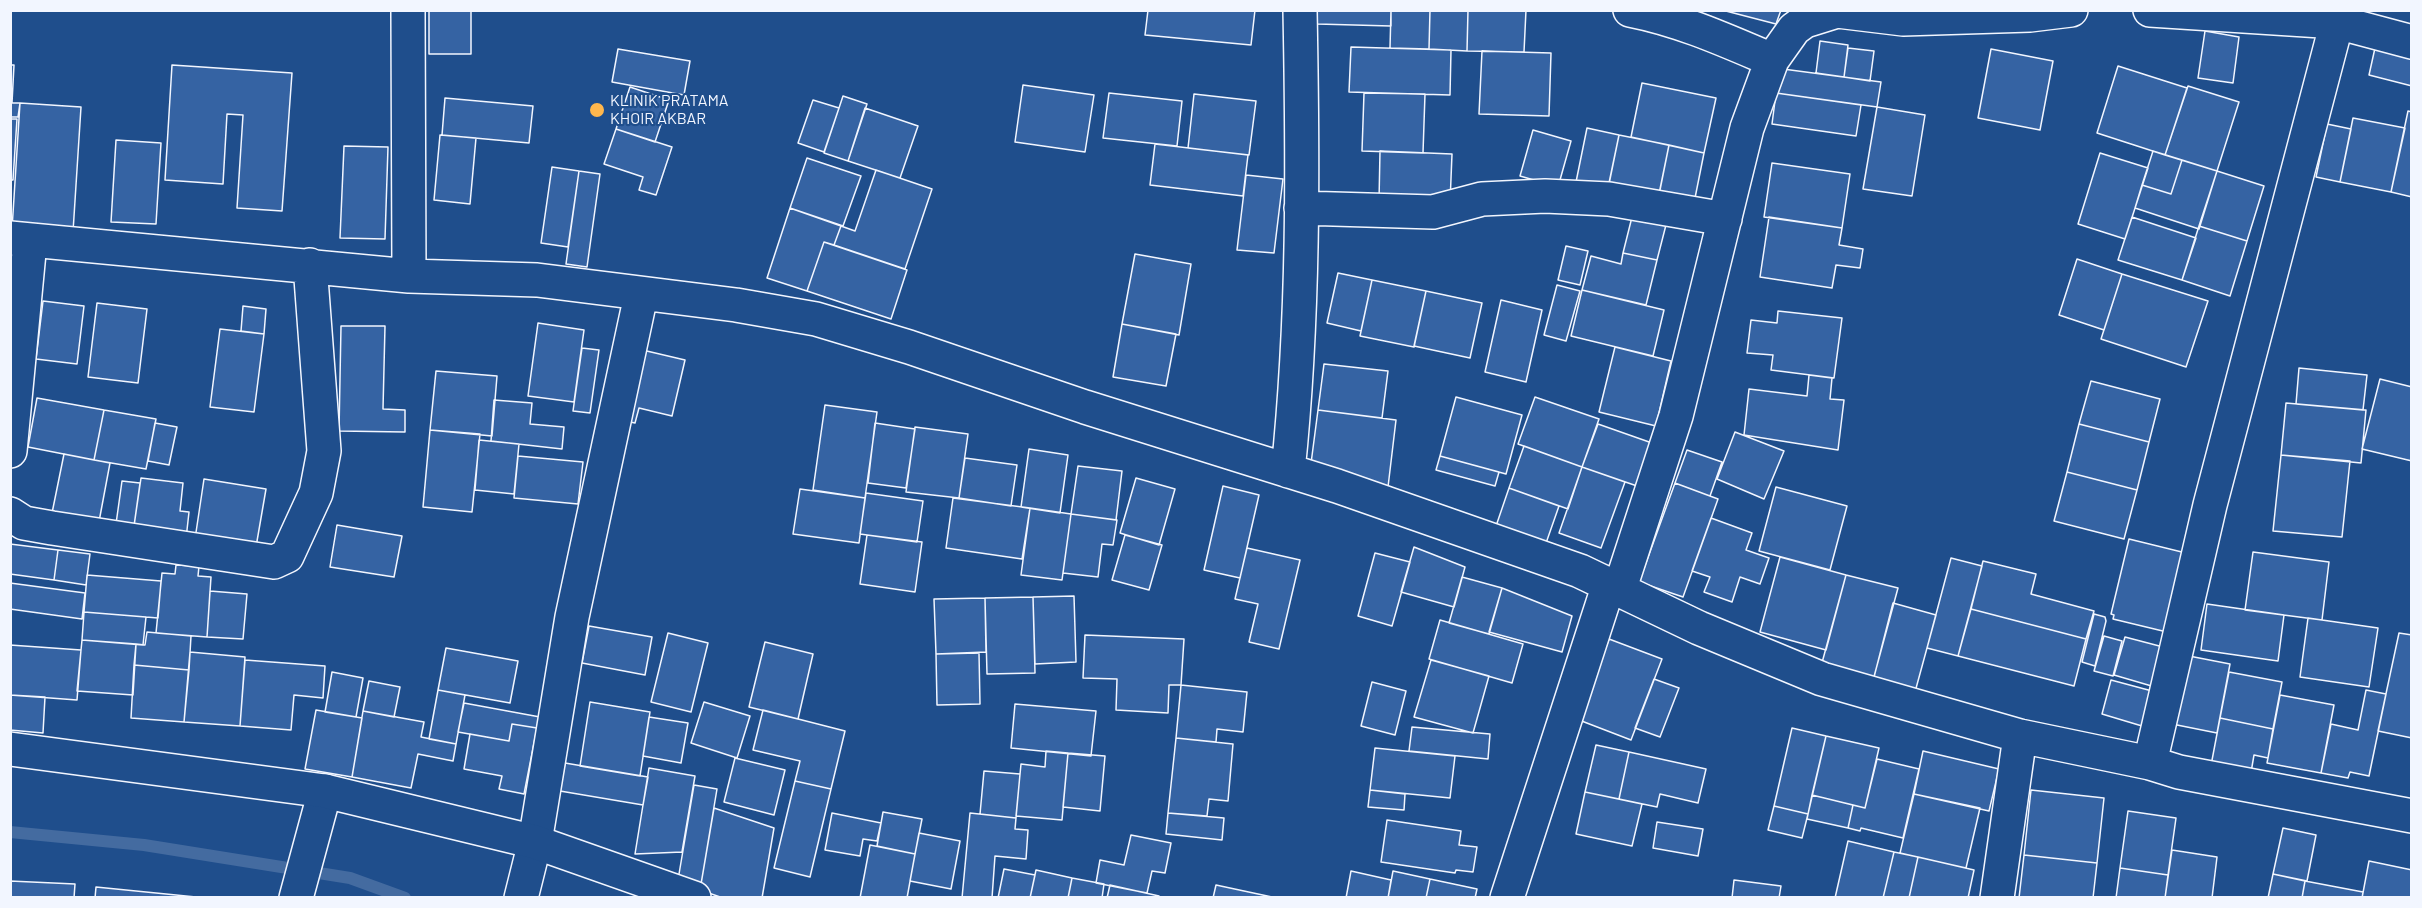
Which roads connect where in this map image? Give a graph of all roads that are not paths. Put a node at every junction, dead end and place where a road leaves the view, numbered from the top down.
1 (408, 10) edge
2 (1300, 10) edge
3 (1630, 10) edge
4 (2071, 10) edge
5 (2150, 10) edge
6 (2297, 15) edge
7 (2337, 22) junction
8 (2412, 42) edge
9 (1772, 60) junction
10 (1301, 208) junction
11 (1725, 219) junction
12 (20, 240) edge
13 (310, 266) junction
14 (409, 276) junction
15 (641, 295) junction
16 (10, 451) edge
17 (1288, 471) junction
18 (10, 514) edge
19 (1615, 586) junction
20 (2020, 736) junction
21 (10, 749) edge
22 (2150, 763) junction
23 (325, 791) junction
24 (2412, 816) edge
25 (535, 842) junction
26 (523, 890) edge
27 (297, 893) edge
28 (694, 897) edge
29 (1507, 897) edge
30 (1997, 897) edge

1 - 14 street
2 - 10 street
3 - 9 street
4 - 9 street
5 - 6 street
6 - 7 street
7 - 8 street
7 - 22 street
9 - 11 street
10 - 11 street
10 - 17 street
11 - 19 street
12 - 13 street
12 - 16 street
13 - 14 street
13 - 18 street
14 - 15 street
15 - 17 street
15 - 25 street
17 - 19 street
19 - 20 street
19 - 29 street
20 - 22 street
20 - 30 street
21 - 23 street
22 - 24 street
23 - 25 street
23 - 27 street
25 - 26 street
25 - 28 street

